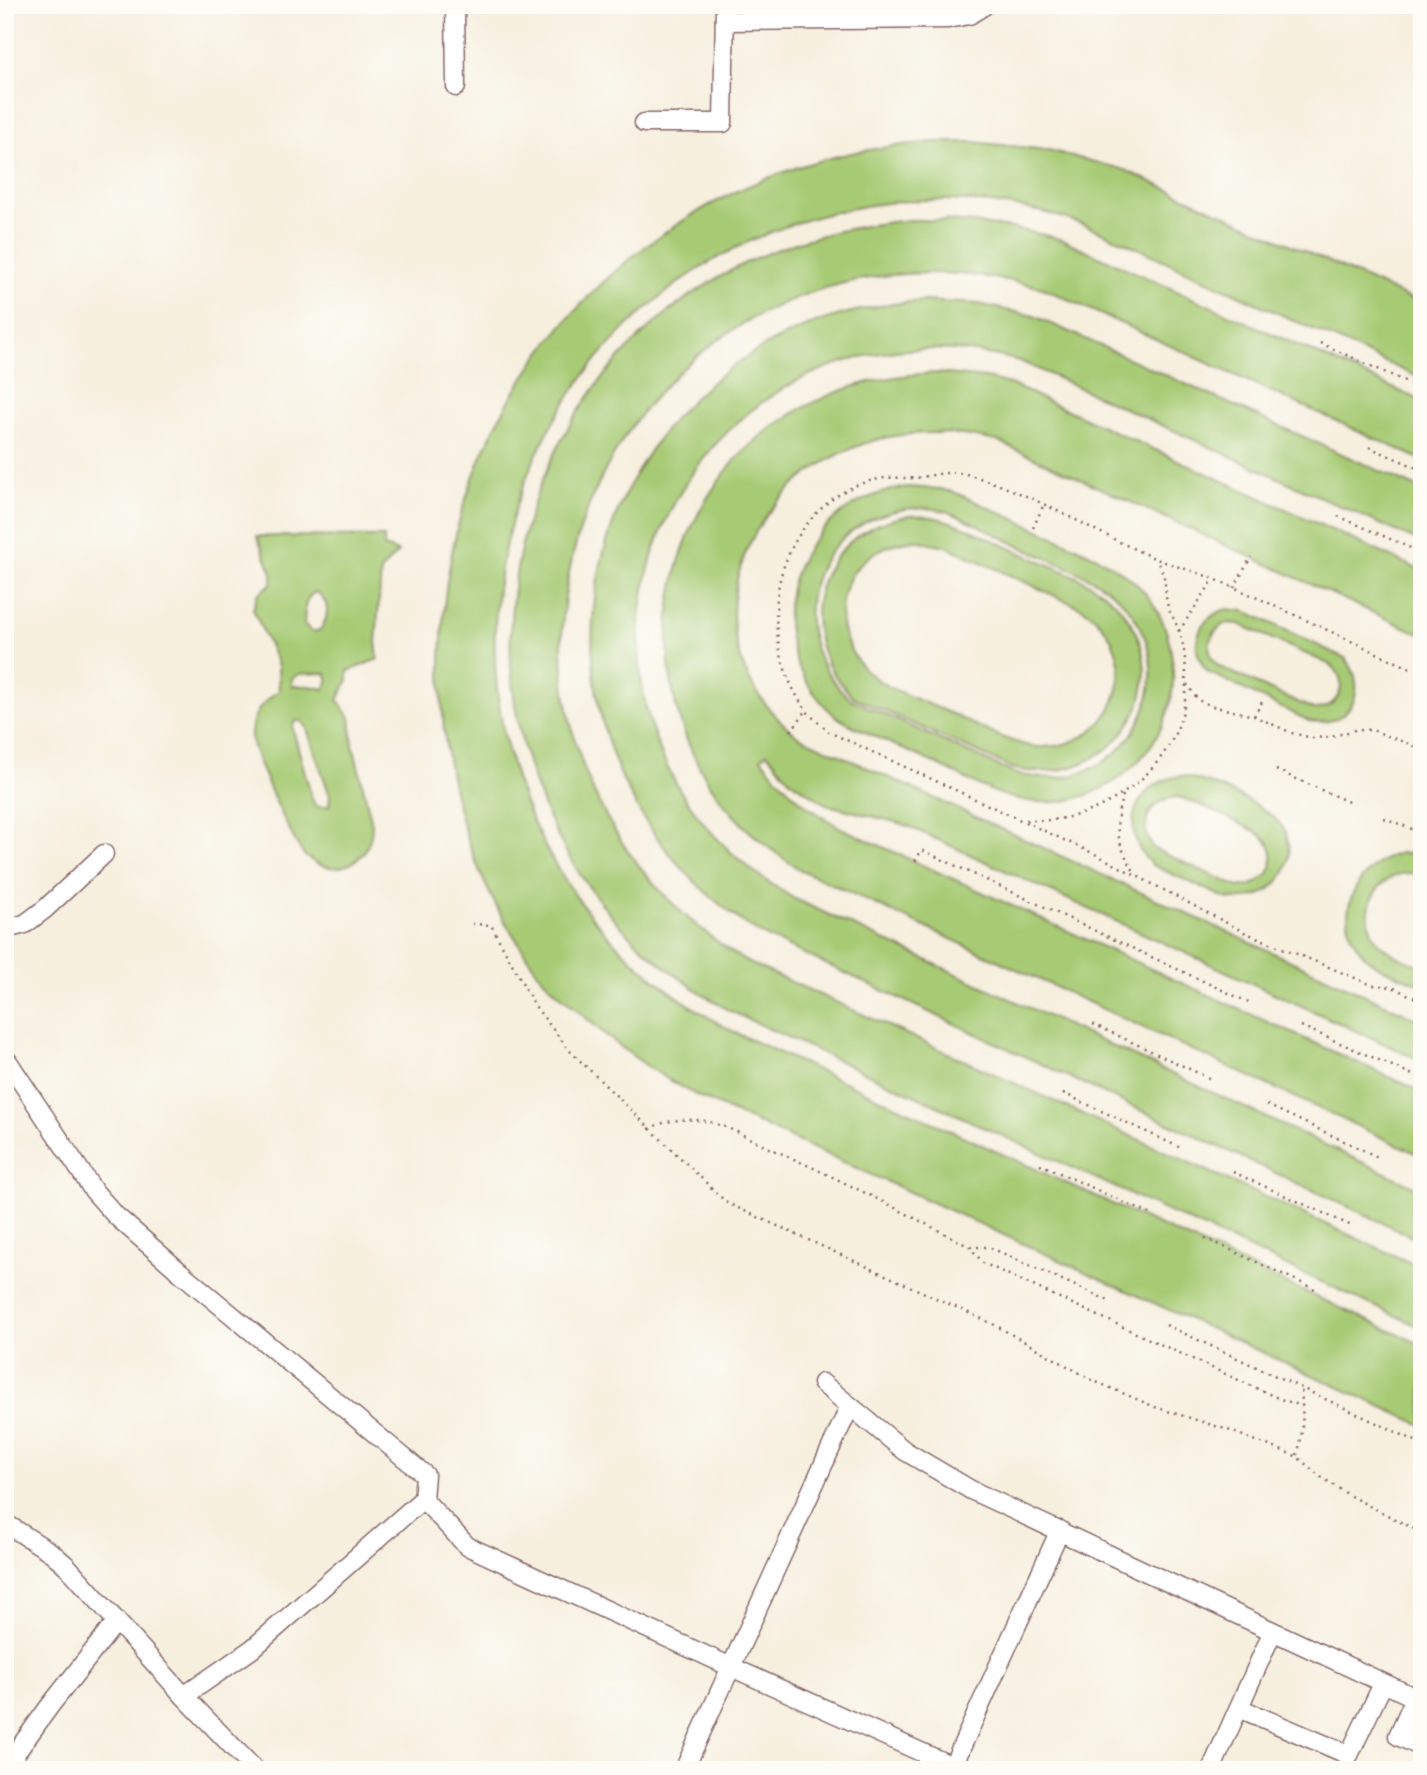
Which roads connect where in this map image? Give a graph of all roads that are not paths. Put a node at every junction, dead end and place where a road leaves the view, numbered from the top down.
1 (455, 5) edge
2 (985, 5) edge
3 (725, 13) edge
4 (456, 87) dead end
5 (644, 123) dead end
6 (104, 854) dead end
7 (5, 929) edge
8 (5, 1057) edge
9 (822, 1383) dead end
10 (850, 1406) junction
11 (423, 1499) junction
12 (5, 1523) edge
13 (1060, 1530) junction
14 (116, 1622) junction
15 (1272, 1633) junction
16 (731, 1667) junction
17 (1383, 1684) junction
18 (184, 1696) junction
19 (1419, 1700) edge
20 (1239, 1708) junction
21 (1422, 1747) edge
22 (5, 1768) edge
23 (955, 1768) edge
24 (255, 1770) edge
25 (684, 1770) edge
26 (1212, 1770) edge

1 - 4 street
2 - 3 street
3 - 5 street
6 - 7 street
8 - 11 street
9 - 10 street
10 - 13 street
10 - 16 street
11 - 16 street
11 - 18 street
12 - 14 street
13 - 15 street
13 - 23 street
14 - 18 street
14 - 22 street
15 - 17 street
15 - 20 street
16 - 23 street
16 - 25 street
17 - 19 street
17 - 20 street
18 - 24 street
19 - 21 street
20 - 26 street

